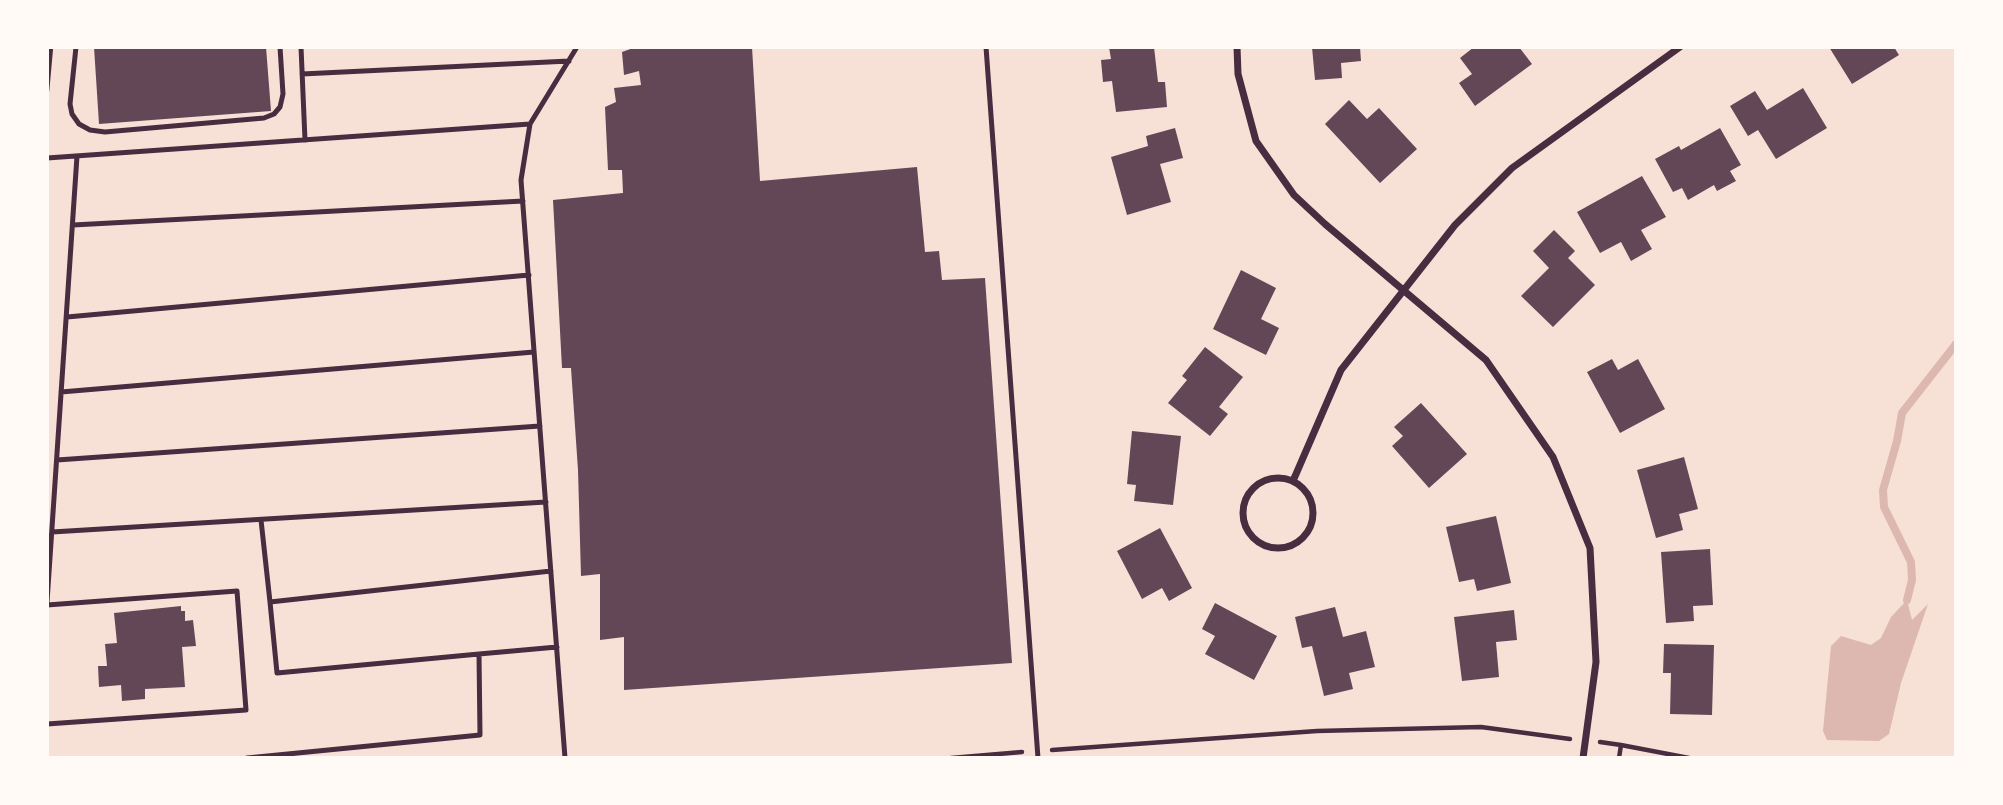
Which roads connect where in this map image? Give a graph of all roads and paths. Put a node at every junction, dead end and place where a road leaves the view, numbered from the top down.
1 (51, 47) edge
2 (76, 47) edge
3 (280, 47) edge
4 (301, 47) edge
5 (577, 47) edge
6 (986, 47) edge
7 (1237, 47) edge
8 (1679, 47) edge
9 (569, 61) junction
10 (302, 74) junction
11 (47, 91) edge
12 (530, 124) junction
13 (305, 140) junction
14 (77, 156) junction
15 (47, 158) edge
16 (523, 201) junction
17 (73, 225) junction
18 (528, 275) junction
19 (1404, 288) junction
20 (66, 317) junction
21 (534, 352) junction
22 (61, 391) junction
23 (540, 426) junction
24 (57, 460) junction
25 (1293, 481) junction
26 (546, 502) junction
27 (261, 520) junction
28 (52, 532) junction
29 (551, 571) junction
30 (270, 602) junction
31 (47, 603) edge
32 (557, 647) junction
33 (479, 654) junction
34 (47, 724) edge
35 (1585, 741) junction
36 (1621, 745) junction
37 (1037, 755) edge
38 (247, 758) edge
39 (565, 758) edge
40 (951, 758) edge
41 (1583, 758) edge
42 (1619, 758) edge
43 (1689, 758) edge

1 - 11 path
2 - 3 lane
4 - 10 lane
5 - 9 lane
6 - 37 lane
7 - 19 street
8 - 19 street
9 - 10 lane
9 - 12 lane
10 - 13 lane
12 - 13 lane
12 - 16 lane
13 - 14 lane
14 - 15 lane
14 - 17 lane
16 - 17 lane
16 - 18 lane
17 - 20 lane
18 - 20 lane
18 - 21 lane
19 - 25 street
19 - 35 street
20 - 22 lane
21 - 22 lane
21 - 23 lane
22 - 24 lane
23 - 24 lane
23 - 26 lane
24 - 28 lane
25 - 25 street
26 - 27 lane
26 - 29 lane
27 - 28 lane
27 - 30 lane
28 - 31 lane
29 - 30 lane
29 - 32 lane
30 - 33 lane
31 - 34 lane
32 - 33 lane
32 - 39 lane
33 - 38 lane
35 - 36 path
35 - 37 path
35 - 41 street
36 - 42 path
36 - 43 path
37 - 40 path

